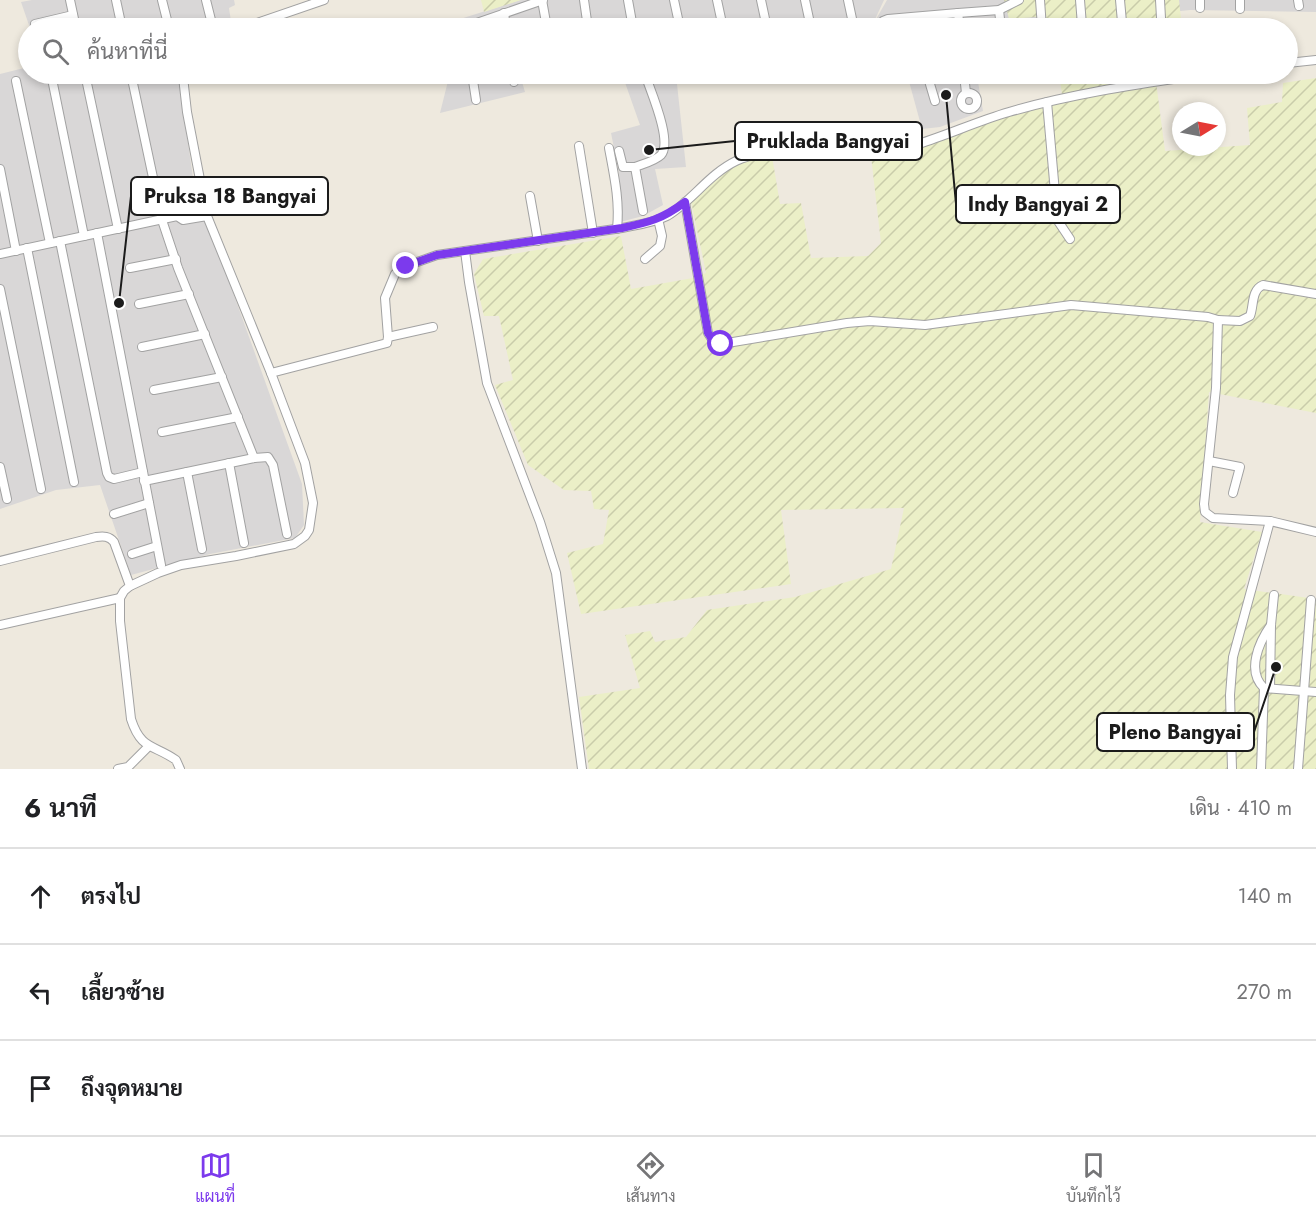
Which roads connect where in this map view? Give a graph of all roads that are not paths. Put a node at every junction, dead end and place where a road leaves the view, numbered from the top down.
1 (70, 0) edge
2 (116, 0) edge
3 (162, 0) edge
4 (206, 0) edge
5 (324, 0) edge
6 (543, 0) edge
7 (584, 0) edge
8 (628, 0) edge
9 (674, 0) edge
10 (717, 0) edge
11 (761, 0) edge
12 (805, 0) edge
13 (848, 0) edge
14 (1019, 0) edge
15 (1040, 0) edge
16 (1080, 0) edge
17 (1120, 0) edge
18 (1160, 0) edge
19 (1240, 0) edge
20 (1001, 6) edge
21 (1240, 9) dead end
22 (504, 13) junction
23 (958, 14) junction
24 (73, 15) junction
25 (916, 17) joint
26 (60, 18) edge
27 (74, 18) edge
28 (120, 18) edge
29 (166, 18) edge
30 (210, 18) edge
31 (271, 18) edge
32 (490, 18) edge
33 (505, 18) edge
34 (546, 18) edge
35 (587, 18) edge
36 (631, 18) edge
37 (678, 18) edge
38 (721, 18) edge
39 (765, 18) edge
40 (809, 18) edge
41 (852, 18) edge
42 (902, 18) edge
43 (959, 18) edge
44 (1041, 18) edge
45 (1081, 18) edge
46 (1122, 18) edge
47 (1161, 18) dead end
48 (1316, 60) edge
49 (1298, 62) edge
50 (16, 81) dead end
51 (53, 84) edge
52 (87, 84) edge
53 (134, 84) edge
54 (184, 84) edge
55 (474, 84) edge
56 (648, 84) edge
57 (930, 84) edge
58 (965, 84) edge
59 (1149, 84) edge
60 (966, 93) junction
61 (476, 100) dead end
62 (935, 101) dead end
63 (1047, 102) junction
64 (972, 109) junction
65 (976, 123) junction
66 (579, 146) dead end
67 (609, 147) dead end
68 (618, 152) dead end
69 (635, 166) junction
70 (0, 169) edge
71 (530, 196) dead end
72 (685, 202) junction
73 (204, 206) junction
74 (643, 211) dead end
75 (177, 216) junction
76 (207, 216) junction
77 (658, 219) junction
78 (162, 220) junction
79 (118, 229) junction
80 (617, 229) junction
81 (97, 233) junction
82 (593, 233) junction
83 (84, 236) junction
84 (1070, 239) dead end
85 (60, 241) junction
86 (538, 241) junction
87 (50, 243) junction
88 (27, 248) junction
89 (16, 251) junction
90 (465, 251) junction
91 (0, 254) edge
92 (176, 259) junction
93 (645, 259) dead end
94 (130, 268) dead end
95 (0, 289) edge
96 (189, 294) junction
97 (1316, 294) edge
98 (139, 304) dead end
99 (1218, 320) junction
100 (433, 327) dead end
101 (205, 334) junction
102 (388, 337) junction
103 (142, 347) dead end
104 (271, 373) junction
105 (222, 377) junction
106 (154, 390) dead end
107 (238, 417) junction
108 (162, 432) dead end
109 (254, 458) junction
110 (1209, 461) junction
111 (229, 463) junction
112 (0, 467) edge
113 (143, 472) junction
114 (187, 472) junction
115 (144, 481) junction
116 (74, 482) dead end
117 (2, 488) edge
118 (41, 489) dead end
119 (1233, 493) dead end
120 (7, 499) dead end
121 (149, 503) junction
122 (114, 514) dead end
123 (1270, 521) junction
124 (1316, 532) edge
125 (287, 534) dead end
126 (244, 543) dead end
127 (157, 546) junction
128 (202, 549) dead end
129 (132, 555) dead end
130 (0, 561) edge
131 (161, 564) dead end
132 (130, 586) junction
133 (1274, 595) dead end
134 (120, 598) junction
135 (1311, 600) dead end
136 (0, 625) edge
137 (1271, 625) junction
138 (1267, 688) junction
139 (1305, 691) junction
140 (1316, 692) edge
141 (149, 746) junction
142 (118, 769) edge
143 (180, 769) edge
144 (582, 769) edge
145 (1232, 769) edge
146 (1261, 769) edge
147 (1298, 769) edge

1 - 24 street
2 - 28 street
3 - 29 street
4 - 30 street
5 - 31 street
6 - 22 street
6 - 34 street
7 - 35 street
8 - 36 street
9 - 37 street
10 - 38 street
11 - 39 street
12 - 40 street
13 - 41 street
14 - 20 street
15 - 44 street
16 - 45 street
17 - 46 street
18 - 47 street
19 - 21 street
20 - 23 street
22 - 32 street
22 - 33 street
23 - 25 street
23 - 43 street
24 - 26 street
24 - 27 street
25 - 42 street
48 - 49 street
50 - 87 street
51 - 83 street
52 - 79 street
53 - 78 street
54 - 73 street
55 - 61 street
56 - 69 street
57 - 62 street
58 - 60 street
59 - 63 street
60 - 64 street
60 - 64 street
63 - 65 street
63 - 84 street
64 - 65 street
65 - 72 street
66 - 82 street
67 - 80 street
68 - 69 street
69 - 74 street
70 - 89 street
71 - 86 street
72 - 77 street
72 - 99 street
73 - 75 street
73 - 76 street
75 - 76 street
75 - 78 street
76 - 104 street
77 - 80 street
77 - 93 street
78 - 79 street
78 - 92 street
79 - 81 street
80 - 82 street
81 - 83 street
81 - 113 street
82 - 86 street
83 - 85 street
85 - 87 street
85 - 113 street
86 - 90 street
87 - 88 street
88 - 89 street
88 - 116 street
89 - 91 street
90 - 102 street
90 - 144 street
92 - 94 street
92 - 96 street
95 - 118 street
96 - 98 street
96 - 101 street
97 - 99 street
99 - 110 street
100 - 102 street
101 - 103 street
101 - 105 street
102 - 104 street
104 - 132 street
105 - 106 street
105 - 107 street
107 - 108 street
107 - 109 street
109 - 111 street
109 - 125 street
110 - 119 street
110 - 123 street
111 - 114 street
111 - 126 street
112 - 117 street
113 - 115 street
114 - 115 street
114 - 128 street
115 - 121 street
117 - 120 street
121 - 122 street
121 - 127 street
123 - 124 street
123 - 145 street
127 - 129 street
127 - 131 street
130 - 132 street
132 - 134 street
133 - 137 street
134 - 136 street
134 - 141 street
135 - 139 street
137 - 138 street
137 - 138 street
138 - 139 street
138 - 146 street
139 - 140 street
139 - 147 street
141 - 142 street
141 - 143 street

